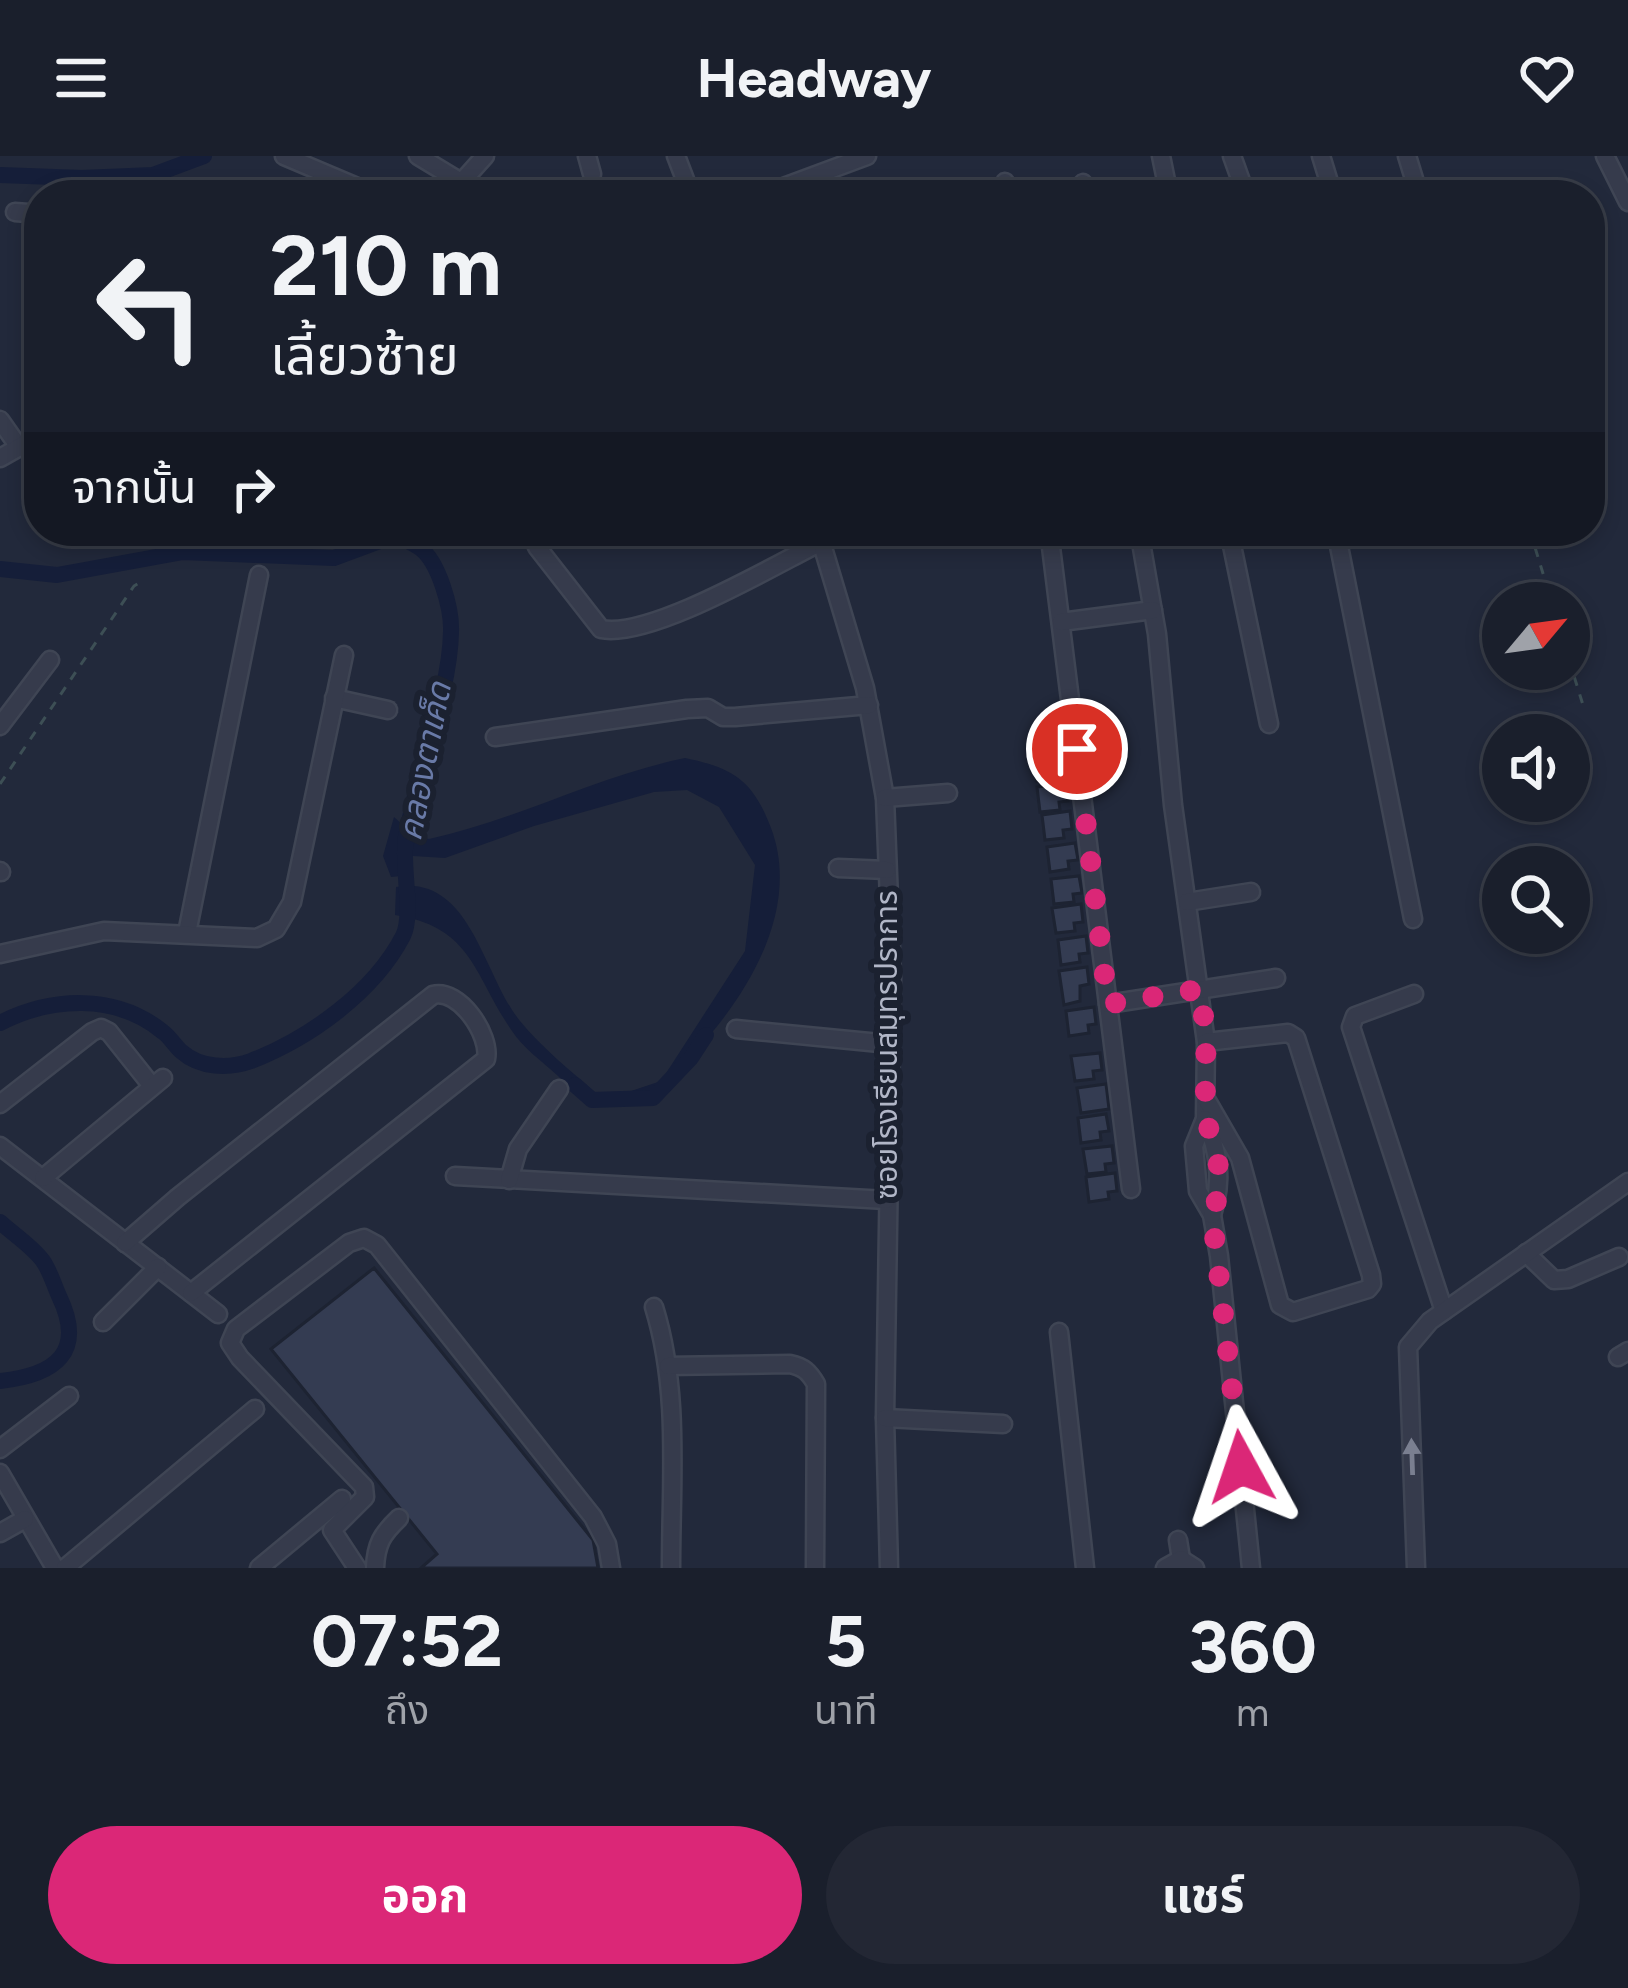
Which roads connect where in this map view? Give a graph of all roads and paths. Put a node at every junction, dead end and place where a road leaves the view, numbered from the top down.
1 (284, 156) edge
2 (418, 156) edge
3 (485, 156) edge
4 (867, 156) edge
5 (1605, 156) edge
6 (341, 180) edge
7 (446, 180) edge
8 (464, 180) edge
9 (802, 180) edge
10 (1628, 202) edge
11 (15, 212) dead end
12 (24, 213) edge
13 (0, 420) edge
14 (24, 444) edge
15 (19, 447) junction
16 (0, 458) edge
17 (538, 546) edge
18 (801, 546) edge
19 (823, 546) edge
20 (1051, 546) edge
21 (1142, 546) edge
22 (1232, 546) edge
23 (1339, 546) edge
24 (1535, 546) edge
25 (259, 575) dead end
26 (144, 580) dead end
27 (1546, 582) edge
28 (1153, 610) junction
29 (1061, 622) junction
30 (344, 655) dead end
31 (50, 660) dead end
32 (1578, 690) edge
33 (334, 698) junction
34 (869, 705) junction
35 (1583, 705) dead end
36 (388, 710) dead end
37 (1269, 724) dead end
38 (0, 726) edge
39 (495, 737) dead end
40 (0, 784) edge
41 (948, 793) dead end
42 (885, 798) junction
43 (838, 868) dead end
44 (887, 870) junction
45 (1252, 892) dead end
46 (1187, 902) junction
47 (1413, 919) dead end
48 (187, 933) junction
49 (0, 953) edge
50 (1276, 978) dead end
51 (1201, 989) junction
52 (1414, 994) dead end
53 (1108, 1004) junction
54 (736, 1029) dead end
55 (1206, 1042) junction
56 (890, 1044) junction
57 (559, 1089) dead end
58 (1206, 1099) junction
59 (0, 1104) edge
60 (0, 1146) edge
61 (455, 1176) dead end
62 (44, 1178) junction
63 (509, 1180) junction
64 (1628, 1182) edge
65 (1131, 1190) dead end
66 (886, 1200) junction
67 (125, 1243) junction
68 (1526, 1253) junction
69 (1618, 1257) dead end
70 (158, 1267) junction
71 (191, 1293) junction
72 (654, 1306) dead end
73 (1444, 1311) junction
74 (218, 1314) dead end
75 (104, 1322) dead end
76 (1058, 1332) dead end
77 (668, 1366) junction
78 (69, 1396) dead end
79 (256, 1409) dead end
80 (885, 1418) junction
81 (1003, 1424) dead end
82 (0, 1449) edge
83 (0, 1473) edge
84 (342, 1499) dead end
85 (399, 1518) dead end
86 (25, 1519) junction
87 (0, 1533) edge
88 (1178, 1540) dead end
89 (1180, 1565) edge
90 (55, 1568) edge
91 (65, 1568) edge
92 (259, 1568) edge
93 (357, 1568) edge
94 (375, 1568) edge
95 (611, 1568) edge
96 (671, 1568) edge
97 (815, 1568) edge
98 (889, 1568) edge
99 (1085, 1568) edge
100 (1251, 1568) edge
101 (1416, 1568) edge

1 - 6 street
2 - 7 street
3 - 8 street
4 - 9 street
5 - 10 street
11 - 12 street
13 - 15 street
14 - 15 street
15 - 16 street
17 - 18 street
19 - 34 street, ซอยโรงเรียนสมุทรปราการ
20 - 29 street
21 - 28 street
22 - 37 street
23 - 47 street
24 - 27 path
25 - 48 street
26 - 40 path
28 - 29 street
28 - 46 street
29 - 53 street
30 - 33 street
31 - 38 street
32 - 35 path
33 - 36 street
33 - 48 street
34 - 39 street
34 - 42 street, ซอยโรงเรียนสมุทรปราการ
41 - 42 street
42 - 44 street, ซอยโรงเรียนสมุทรปราการ
43 - 44 street
44 - 56 street, ซอยโรงเรียนสมุทรปราการ
45 - 46 street
46 - 51 street
48 - 49 street
50 - 51 street
51 - 53 street
51 - 55 street
52 - 73 street
53 - 65 street
54 - 56 street
55 - 58 street
55 - 58 street
56 - 66 street, ซอยโรงเรียนสมุทรปราการ
57 - 63 street
58 - 100 street
59 - 62 street
60 - 62 street
61 - 63 street
62 - 67 street
63 - 66 street
64 - 68 street
66 - 80 street, ซอยโรงเรียนสมุทรปราการ
67 - 70 street
67 - 71 street
68 - 69 street
68 - 73 street
70 - 71 street
70 - 75 street
71 - 74 street
72 - 77 street
101 -> 73 street
76 - 99 street
77 - 96 street
77 - 97 street
78 - 82 street
79 - 91 street
80 - 81 street
80 - 98 street, ซอยโรงเรียนสมุทรปราการ
83 - 86 street
84 - 92 street
85 - 94 street
86 - 87 street
86 - 90 street
88 - 89 street
93 - 95 street

